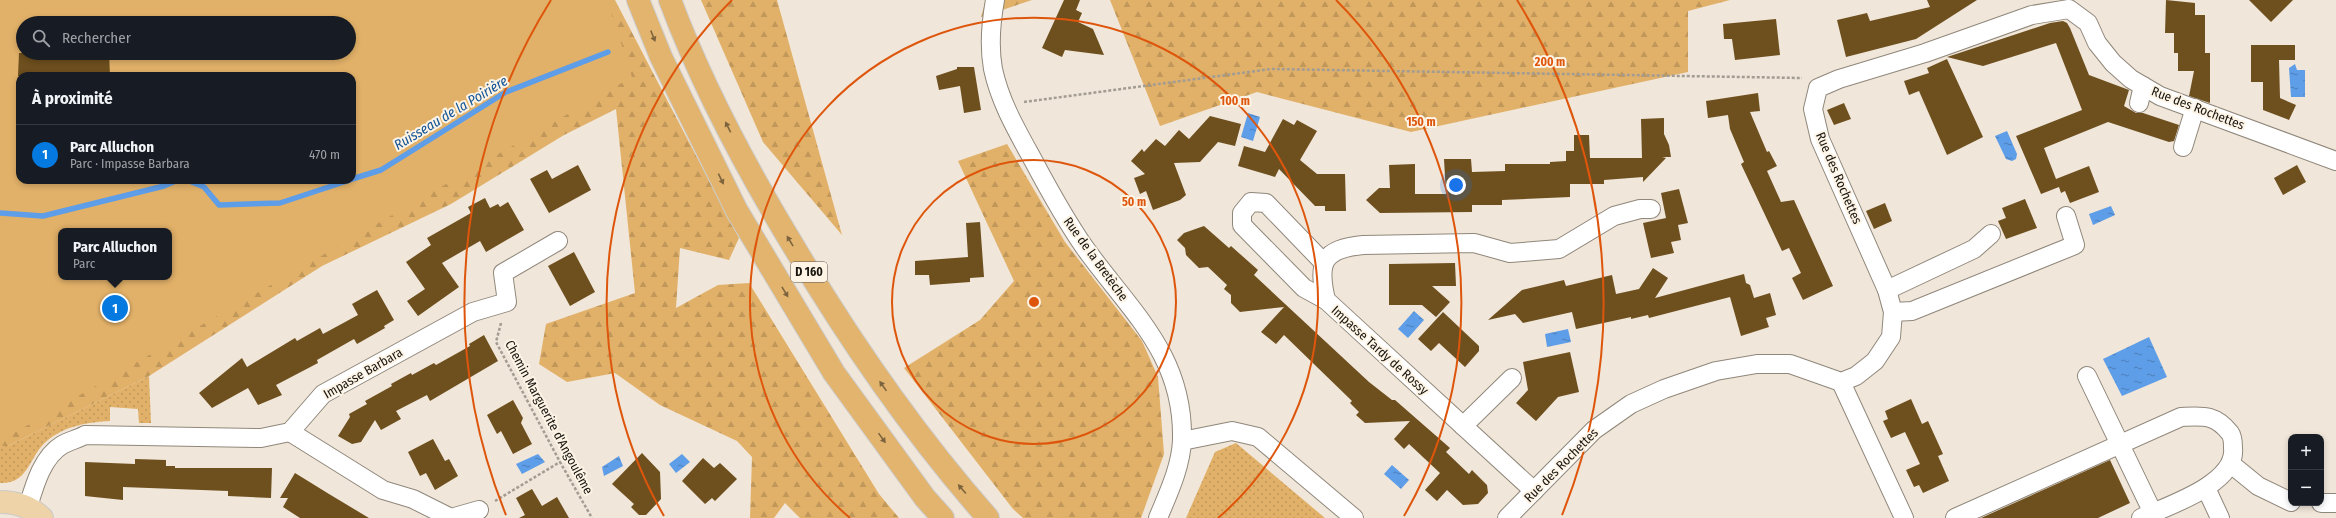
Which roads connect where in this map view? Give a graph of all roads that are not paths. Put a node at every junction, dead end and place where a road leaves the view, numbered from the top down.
1 (638, 0) edge
2 (670, 0) edge
3 (995, 0) edge
4 (2036, 8) edge
5 (2195, 108) junction
6 (2184, 147) dead end
7 (2336, 161) edge
8 (1650, 208) dead end
9 (2066, 216) dead end
10 (1991, 234) dead end
11 (558, 241) dead end
12 (1324, 263) junction
13 (1887, 290) junction
14 (1326, 300) junction
15 (1893, 312) junction
16 (2087, 376) dead end
17 (1512, 378) dead end
18 (1841, 382) junction
19 (1463, 426) junction
20 (290, 432) junction
21 (1182, 441) junction
22 (2121, 444) junction
23 (2231, 464) junction
24 (2206, 488) junction
25 (1534, 491) junction
26 (2288, 501) edge
27 (0, 502) edge
28 (2324, 503) edge
29 (2336, 503) edge
30 (479, 510) road end
31 (35, 513) edge
32 (2147, 515) edge
33 (943, 518) edge
34 (988, 518) edge
35 (1158, 518) edge
36 (1354, 518) edge
37 (1507, 518) edge
38 (1904, 518) edge
39 (1955, 518) edge
40 (2220, 518) edge

1 -> 33 highway, D 160
34 -> 2 highway, D 160
3 - 21 street, Rue de la Bretèche
4 - 5 street, Rue des Rochettes
4 - 13 street, Rue des Rochettes
5 - 6 street
5 - 7 street, Rue des Rochettes
8 - 12 street
9 - 15 street
10 - 13 street
11 - 20 street, Impasse Barbara
12 - 14 street, Impasse Tardy de Rossy
12 - 14 street
13 - 15 street, Rue des Rochettes
14 - 19 street, Impasse Tardy de Rossy
15 - 18 street, Rue des Rochettes
16 - 22 street
17 - 19 street
18 - 25 street, Rue des Rochettes
18 - 38 street
19 - 25 street, Impasse Tardy de Rossy
20 - 30 street
20 - 31 street
21 - 35 street, Rue de la Bretèche
21 - 36 street
22 - 23 street
22 - 32 street
22 - 39 street
23 - 24 street
23 - 26 street
24 - 32 street
24 - 40 street
25 - 37 street, Rue des Rochettes
27 - 31 main road
28 - 29 street

